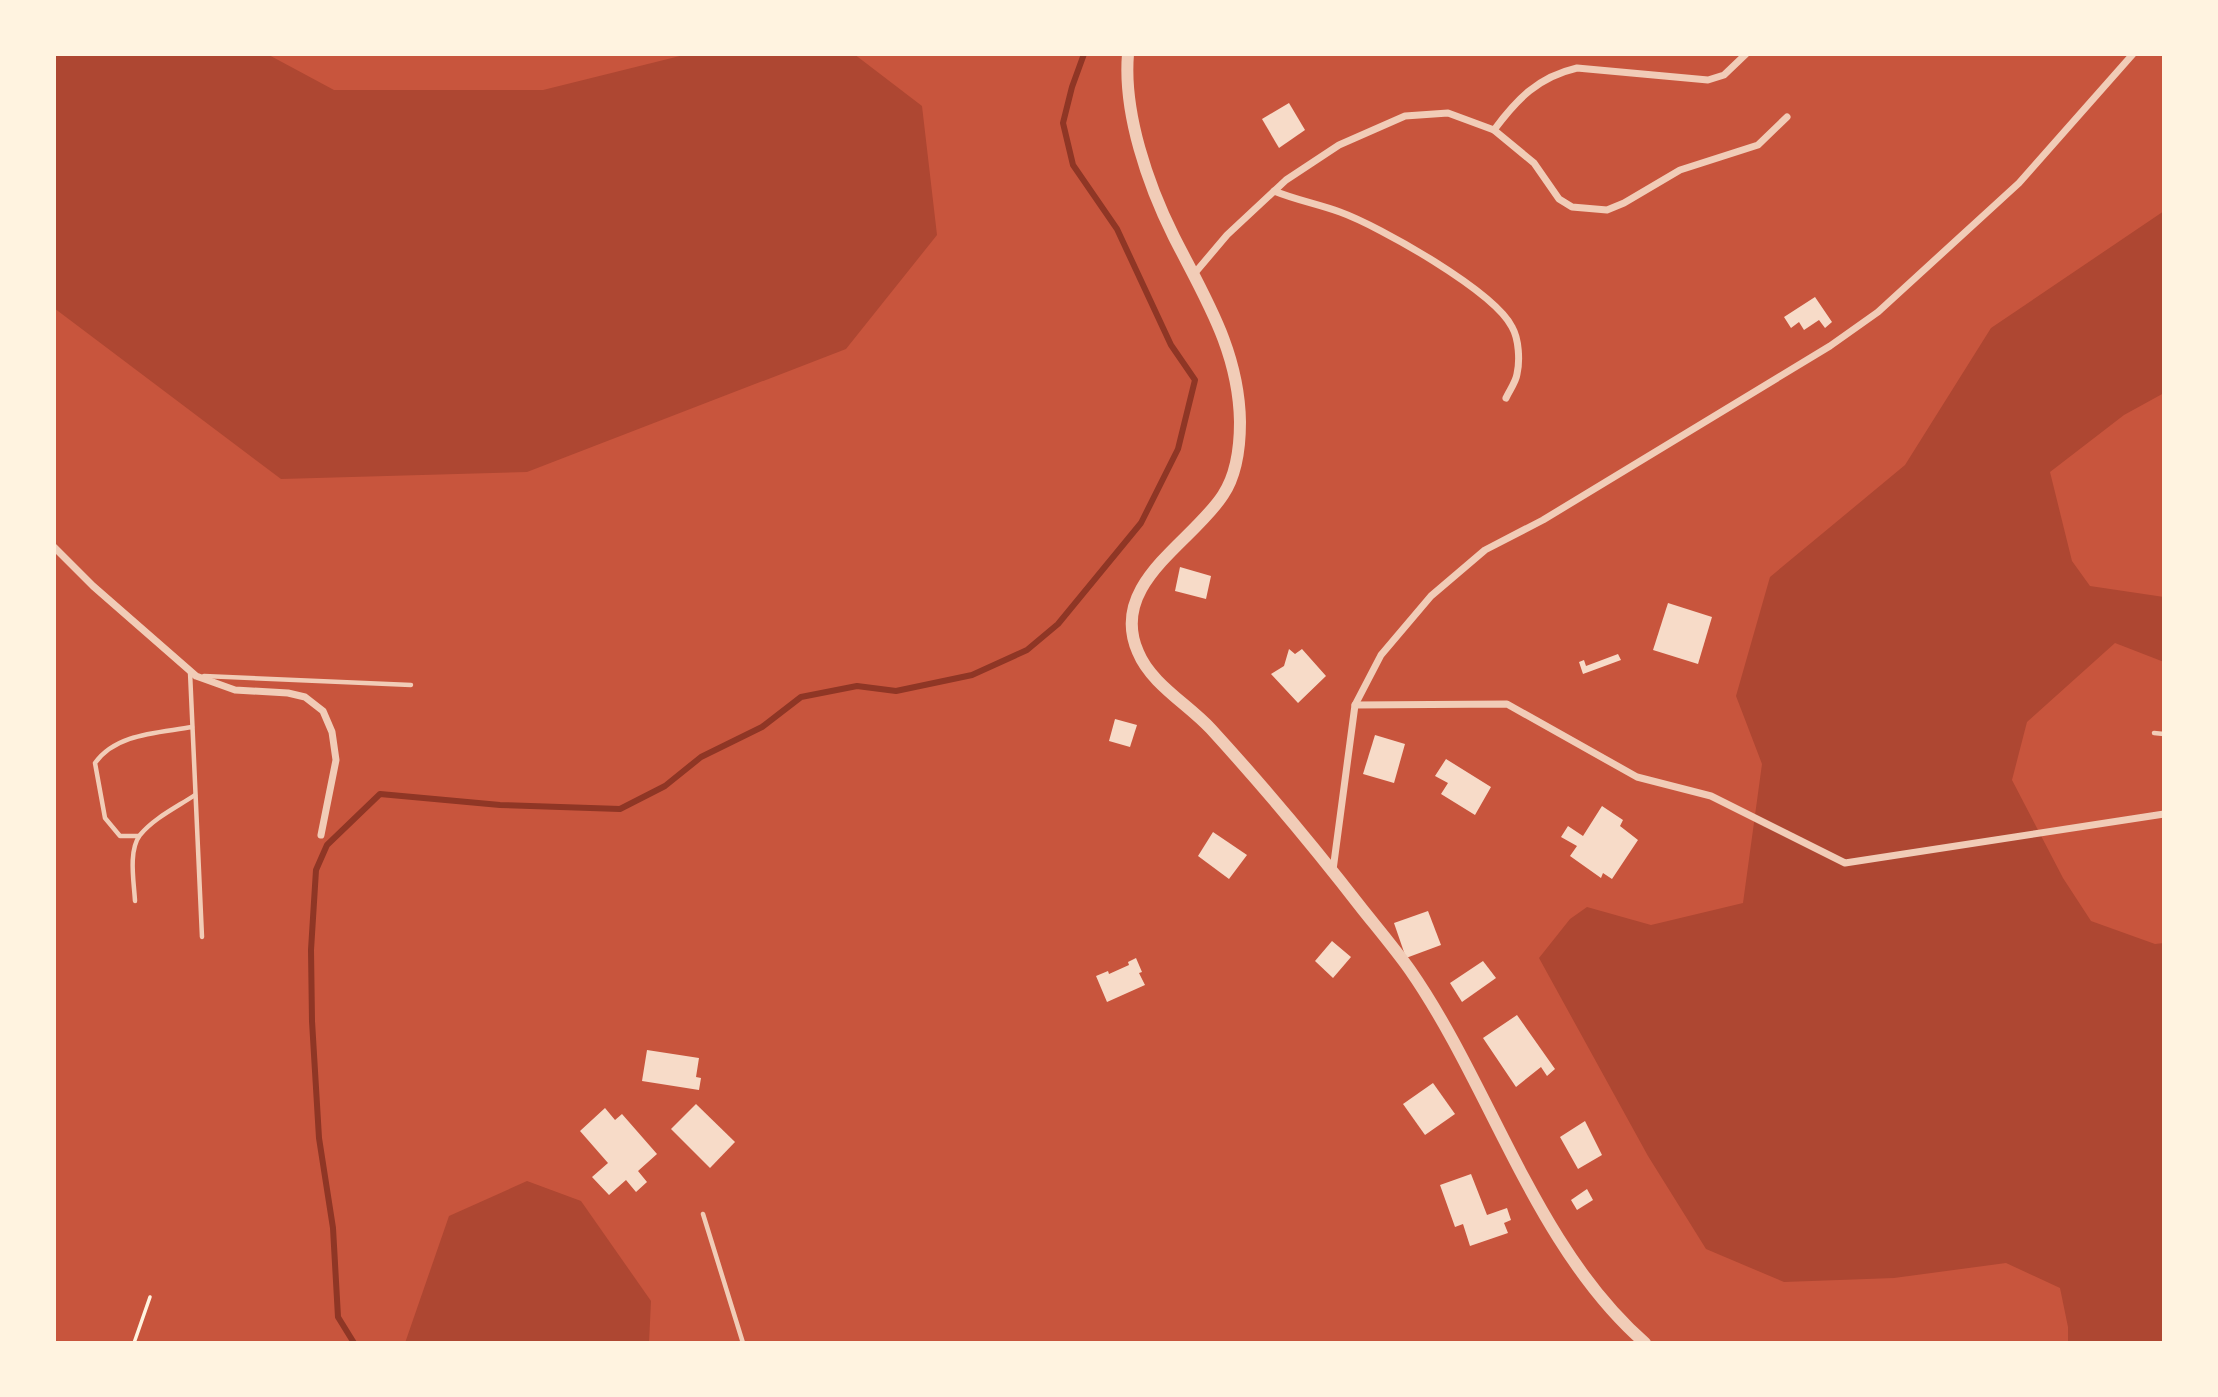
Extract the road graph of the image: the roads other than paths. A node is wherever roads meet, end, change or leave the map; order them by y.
1 (1128, 54) edge
2 (1746, 54) edge
3 (2133, 54) edge
4 (1787, 117) dead end
5 (1494, 130) junction
6 (1274, 191) junction
7 (1194, 274) junction
8 (1506, 398) dead end
9 (54, 547) edge
10 (193, 674) junction
11 (411, 685) dead end
12 (1355, 705) junction
13 (192, 727) junction
14 (2154, 733) dead end
15 (2164, 734) edge
16 (195, 795) junction
17 (2164, 814) edge
18 (321, 835) dead end
19 (139, 836) junction
20 (1333, 871) junction
21 (135, 901) dead end
22 (202, 937) dead end
23 (704, 1214) dead end
24 (743, 1343) edge
25 (1645, 1343) edge

1 - 7 street
2 - 5 street
3 - 12 street
4 - 5 street
5 - 6 street
6 - 7 street
6 - 8 street
7 - 20 street
9 - 10 street
10 - 11 lane
10 - 13 lane
10 - 18 street
12 - 17 street
12 - 20 street
13 - 16 lane
13 - 19 lane
14 - 15 lane
16 - 19 lane
16 - 22 lane
19 - 21 lane
20 - 25 street
23 - 24 lane

